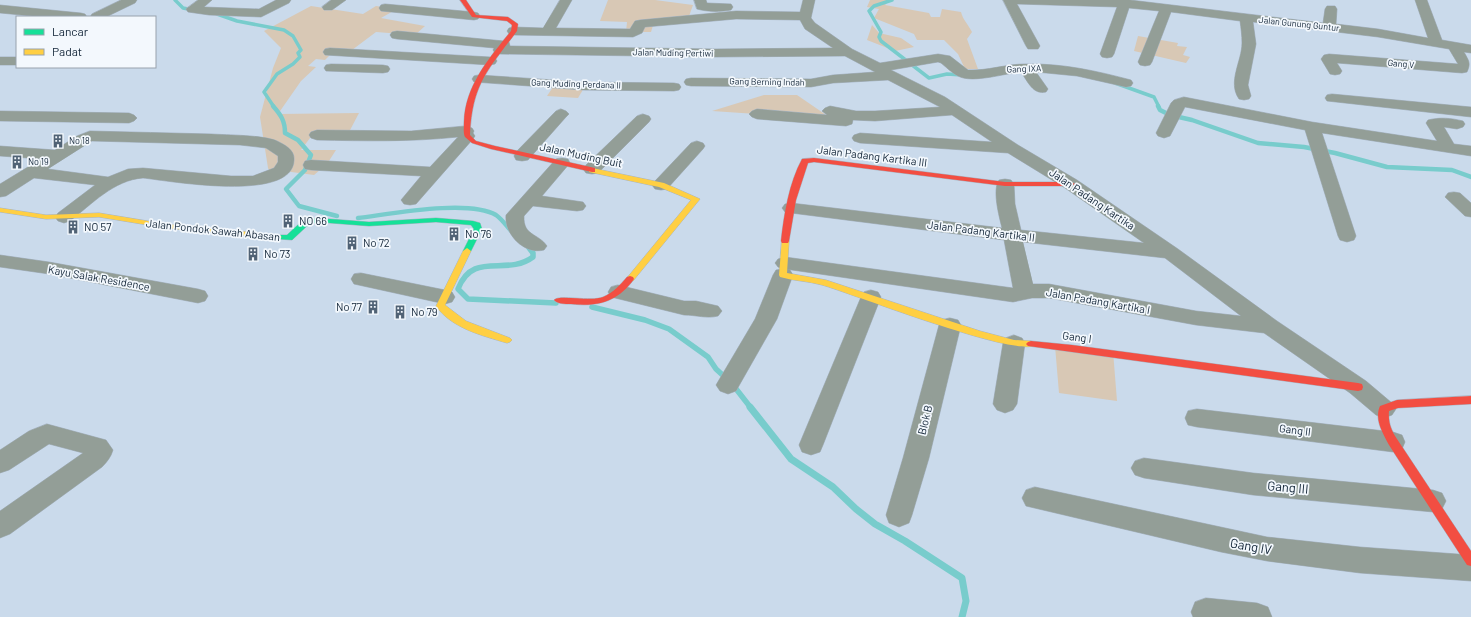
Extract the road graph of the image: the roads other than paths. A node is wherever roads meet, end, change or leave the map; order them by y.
1 (131, 0) edge
2 (206, 0) edge
3 (286, 0) edge
4 (340, 0) edge
5 (463, 0) edge
6 (566, 0) edge
7 (700, 0) edge
8 (1009, 0) edge
9 (1014, 0) edge
10 (1030, 0) edge
11 (1421, 0) edge
12 (1128, 3) edge
13 (328, 7) dead end
14 (385, 8) dead end
15 (807, 8) edge
16 (1166, 8) junction
17 (0, 9) edge
18 (1331, 9) dead end
19 (130, 14) dead end
20 (71, 16) edge
21 (98, 16) edge
22 (113, 16) edge
23 (474, 16) junction
24 (1246, 18) junction
25 (1329, 27) junction
26 (514, 31) junction
27 (547, 32) junction
28 (397, 35) dead end
29 (1436, 42) junction
30 (1033, 46) dead end
31 (1454, 46) junction
32 (502, 47) junction
33 (1471, 49) edge
34 (330, 52) dead end
35 (847, 52) junction
36 (1107, 54) dead end
37 (0, 61) edge
38 (16, 61) edge
39 (1145, 62) dead end
40 (331, 68) dead end
41 (1025, 68) junction
42 (397, 70) dead end
43 (412, 70) dead end
44 (484, 71) junction
45 (1335, 71) dead end
46 (884, 72) junction
47 (691, 82) dead end
48 (1126, 83) dead end
49 (674, 86) dead end
50 (1041, 89) dead end
51 (1244, 96) dead end
52 (1332, 98) dead end
53 (956, 110) junction
54 (830, 111) dead end
55 (1471, 112) edge
56 (561, 114) dead end
57 (757, 114) dead end
58 (0, 116) edge
59 (856, 116) junction
60 (129, 118) dead end
61 (643, 119) dead end
62 (1457, 124) dead end
63 (1312, 126) junction
64 (466, 133) junction
65 (1164, 133) dead end
66 (317, 135) dead end
67 (860, 138) dead end
68 (696, 146) dead end
69 (1012, 148) junction
70 (1449, 148) junction
71 (0, 151) edge
72 (1471, 151) edge
73 (60, 155) junction
74 (522, 156) junction
75 (562, 163) junction
76 (311, 165) dead end
77 (592, 169) junction
78 (31, 172) junction
79 (433, 172) junction
80 (110, 182) junction
81 (1005, 184) junction
82 (1071, 184) junction
83 (661, 185) junction
84 (0, 192) edge
85 (1454, 197) dead end
86 (410, 200) dead end
87 (528, 200) junction
88 (577, 206) dead end
89 (791, 208) junction
90 (0, 210) edge
91 (1471, 212) edge
92 (64, 217) junction
93 (1012, 235) junction
94 (1347, 236) dead end
95 (537, 246) dead end
96 (1171, 252) junction
97 (0, 261) edge
98 (789, 272) junction
99 (361, 279) dead end
100 (618, 292) junction
101 (1024, 292) junction
102 (198, 296) dead end
103 (445, 297) junction
104 (871, 297) junction
105 (558, 300) dead end
106 (711, 311) dead end
107 (950, 325) junction
108 (1270, 326) junction
109 (507, 340) dead end
110 (1014, 343) junction
111 (728, 385) dead end
112 (1358, 387) junction
113 (1471, 400) edge
114 (1005, 404) dead end
115 (1384, 409) junction
116 (1197, 418) dead end
117 (1394, 442) junction
118 (811, 445) dead end
119 (0, 463) edge
120 (1144, 468) dead end
121 (1036, 498) dead end
122 (1433, 501) junction
123 (899, 515) dead end
124 (0, 526) edge
125 (1471, 561) edge
126 (1471, 568) edge
127 (1206, 612) dead end
128 (1256, 617) edge

1 - 21 street
2 - 3 street
4 - 13 street
5 - 23 street
6 - 27 street
7 - 15 street
8 - 30 street
9 - 10 street, Jalan Gunung Guntur
10 - 12 street, Jalan Gunung Guntur
11 - 29 street
12 - 16 street, Jalan Gunung Guntur
12 - 36 street
14 - 23 street
15 - 27 street
15 - 35 street, Jalan Padang Kartika
16 - 24 street, Jalan Gunung Guntur
16 - 39 street
17 - 20 street
18 - 25 street
19 - 22 street
23 - 26 street
24 - 25 street, Jalan Gunung Guntur
24 - 51 street
25 - 29 street, Jalan Gunung Guntur
26 - 27 street
26 - 32 street
28 - 32 street, Jalan Muding Pertiwi
29 - 31 street, Jalan Gunung Guntur
31 - 33 street, Jalan Gunung Guntur
31 - 45 street, Gang V
32 - 35 street, Jalan Muding Pertiwi
32 - 44 street
34 - 44 street
35 - 46 street, Jalan Padang Kartika
37 - 38 street
40 - 42 street
41 - 46 street, Gang IXA
41 - 48 street, Gang IXA
41 - 50 street
43 - 44 street
44 - 49 street, Gang Muding Perdana II
44 - 64 street
46 - 47 street, Gang Berning Indah
46 - 53 street, Jalan Padang Kartika
52 - 55 street
53 - 59 street
53 - 69 street, Jalan Padang Kartika
54 - 59 street
56 - 74 street
57 - 59 street
58 - 60 street
61 - 77 street
62 - 70 street
63 - 65 street
63 - 70 street
63 - 94 street
64 - 66 street
64 - 74 street, Jalan Muding Buit
64 - 79 street
67 - 69 street
68 - 83 street
69 - 82 street, Jalan Padang Kartika
70 - 72 street
71 - 73 street
73 - 78 street
73 - 80 street
74 - 75 street, Jalan Muding Buit
75 - 77 street, Jalan Muding Buit
75 - 87 street
76 - 79 street
77 - 83 street, Jalan Muding Buit
78 - 80 street
78 - 84 street
79 - 86 street
80 - 92 street
81 - 82 street, Jalan Padang Kartika III
81 - 89 street, Jalan Padang Kartika III
81 - 93 street
82 - 96 street, Jalan Padang Kartika
83 - 100 street, Jalan Muding Buit
85 - 91 street
87 - 88 street
87 - 95 street
89 - 93 street, Jalan Padang Kartika II
89 - 98 street, Jalan Padang Kartika III
90 - 92 street, Jalan Pondok Sawah Abasan
92 - 103 street, Jalan Pondok Sawah Abasan
93 - 96 street, Jalan Padang Kartika II
93 - 101 street
96 - 108 street, Jalan Padang Kartika
97 - 102 street, Kayu Salak Residence
98 - 101 street, Jalan Padang Kartika I
98 - 104 street, Gang I
98 - 111 street
99 - 103 street
100 - 105 street, Jalan Muding Buit
100 - 106 street
101 - 108 street, Jalan Padang Kartika I
103 - 109 street, Jalan Pondok Sawah Abasan
104 - 107 street, Gang I
104 - 118 street
107 - 110 street, Gang I
107 - 123 street, Blok B
108 - 112 street, Jalan Padang Kartika
110 - 112 street, Gang I
110 - 114 street
112 - 115 street, Jalan Padang Kartika
113 - 115 street
115 - 117 street
116 - 117 street, Gang II
117 - 122 street
119 - 124 street
120 - 122 street, Gang III
121 - 126 street, Gang IV
122 - 125 street
127 - 128 street

